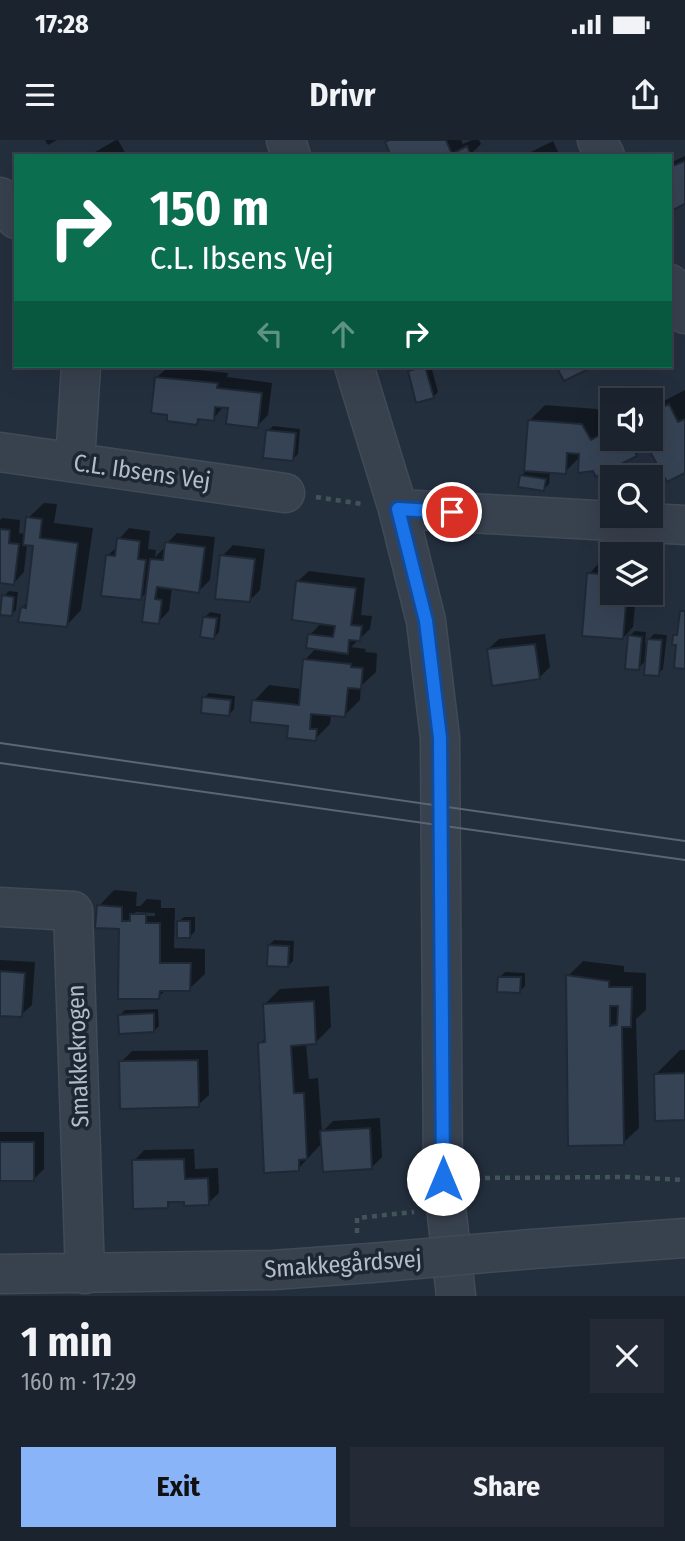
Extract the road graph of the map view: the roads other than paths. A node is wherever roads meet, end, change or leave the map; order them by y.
1 (0, 197) edge
2 (14, 216) edge
3 (672, 288) edge
4 (685, 313) edge
5 (80, 368) edge
6 (355, 368) edge
7 (0, 452) edge
8 (75, 462) junction
9 (285, 493) road end
10 (398, 509) junction
11 (685, 525) edge
12 (0, 907) edge
13 (685, 1238) edge
14 (0, 1274) edge
15 (85, 1274) junction
16 (456, 1296) edge

1 - 2 street
3 - 4 street
5 - 8 street
6 - 10 street
7 - 8 street, C.L. Ibsens Vej
8 - 9 street, C.L. Ibsens Vej
10 - 11 street
10 - 16 street
12 - 15 street, Smakkekrogen
13 - 15 street, Smakkegårdsvej, bridge
14 - 15 street, Smakkegårdsvej

